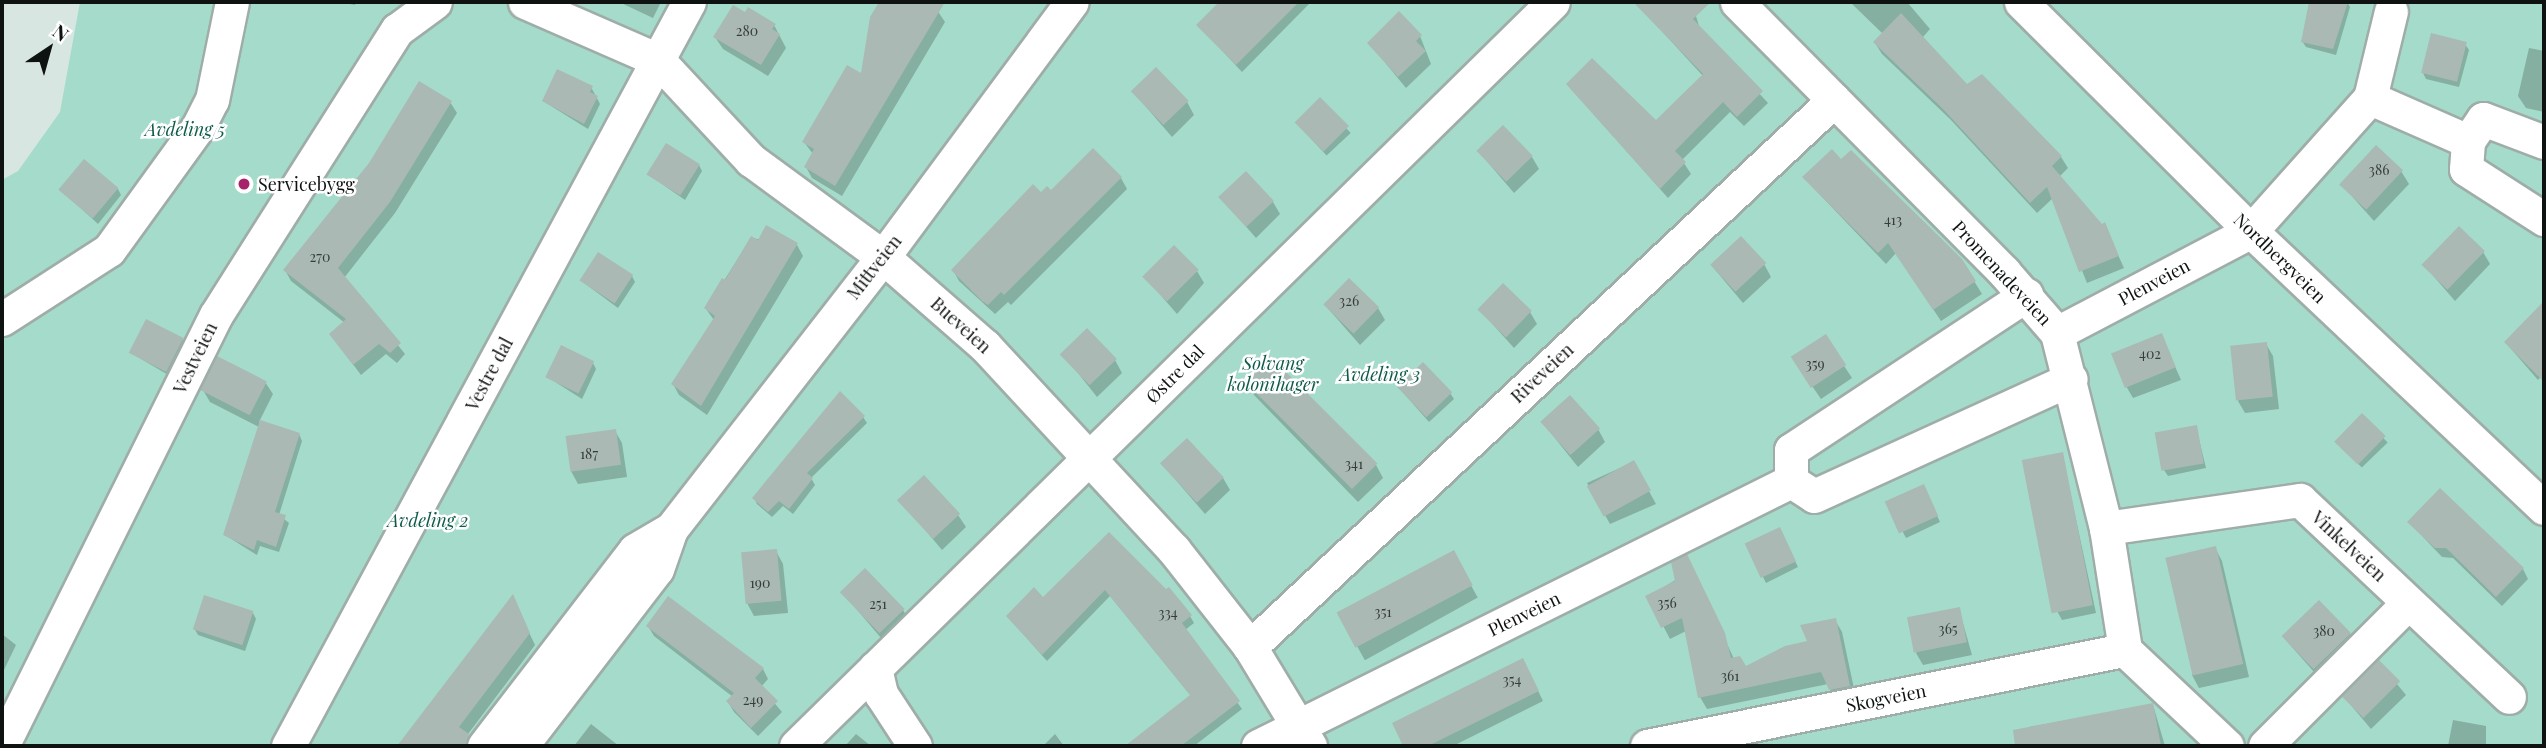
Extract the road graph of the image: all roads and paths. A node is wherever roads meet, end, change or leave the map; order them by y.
1 (232, 2) edge
2 (435, 2) edge
3 (525, 2) edge
4 (689, 2) edge
5 (1072, 2) edge
6 (1553, 2) edge
7 (1737, 2) edge
8 (2021, 2) edge
9 (2391, 10) dead end
10 (657, 60) junction
11 (2370, 98) junction
12 (1834, 100) junction
13 (2468, 141) junction
14 (2544, 142) edge
15 (2544, 219) edge
16 (2251, 231) junction
17 (883, 257) junction
18 (2026, 295) junction
19 (2, 319) edge
20 (2057, 333) junction
21 (2071, 379) junction
22 (1091, 457) junction
23 (1791, 481) junction
24 (2544, 508) edge
25 (671, 528) junction
26 (2106, 528) junction
27 (2409, 603) junction
28 (1250, 647) junction
29 (2125, 650) junction
30 (875, 668) junction
31 (2509, 697) dead end
32 (1304, 736) edge
33 (2, 746) edge
34 (288, 746) edge
35 (484, 746) edge
36 (521, 746) edge
37 (796, 746) edge
38 (915, 746) edge
39 (1258, 746) edge
40 (1647, 746) edge
41 (2227, 746) edge
42 (2265, 746) edge

1 - 19 street
2 - 33 street, Vestveien
3 - 10 street, Bueveien
4 - 10 street, Vestre dal
5 - 17 street, Mittveien
6 - 22 street, Østre dal
7 - 12 street, Promenadeveien
8 - 16 street, Nordbergveien
9 - 11 street
10 - 17 street, Bueveien
10 - 34 street, Vestre dal
11 - 13 street
11 - 16 street
12 - 18 street, Promenadeveien
12 - 28 street, Riveveien
13 - 14 street
13 - 15 street
16 - 20 street, Plenveien
16 - 24 street, Nordbergveien
17 - 22 street, Bueveien
17 - 25 street, Mittveien
18 - 20 street, Promenadeveien
18 - 23 street
20 - 21 street, Promenadeveien
21 - 23 street
21 - 26 street, Promenadeveien
22 - 28 street, Bueveien
22 - 30 street, Østre dal
23 - 32 street, Plenveien
25 - 35 street, Mittveien
25 - 36 street, Mittveien
26 - 27 street, Vinkelveien
26 - 29 street, Promenadeveien
27 - 31 street, Vinkelveien
27 - 42 street
28 - 32 street, Bueveien
29 - 40 street, Skogveien
29 - 41 street
30 - 37 street, Østre dal
30 - 38 street
32 - 39 street, Plenveien

